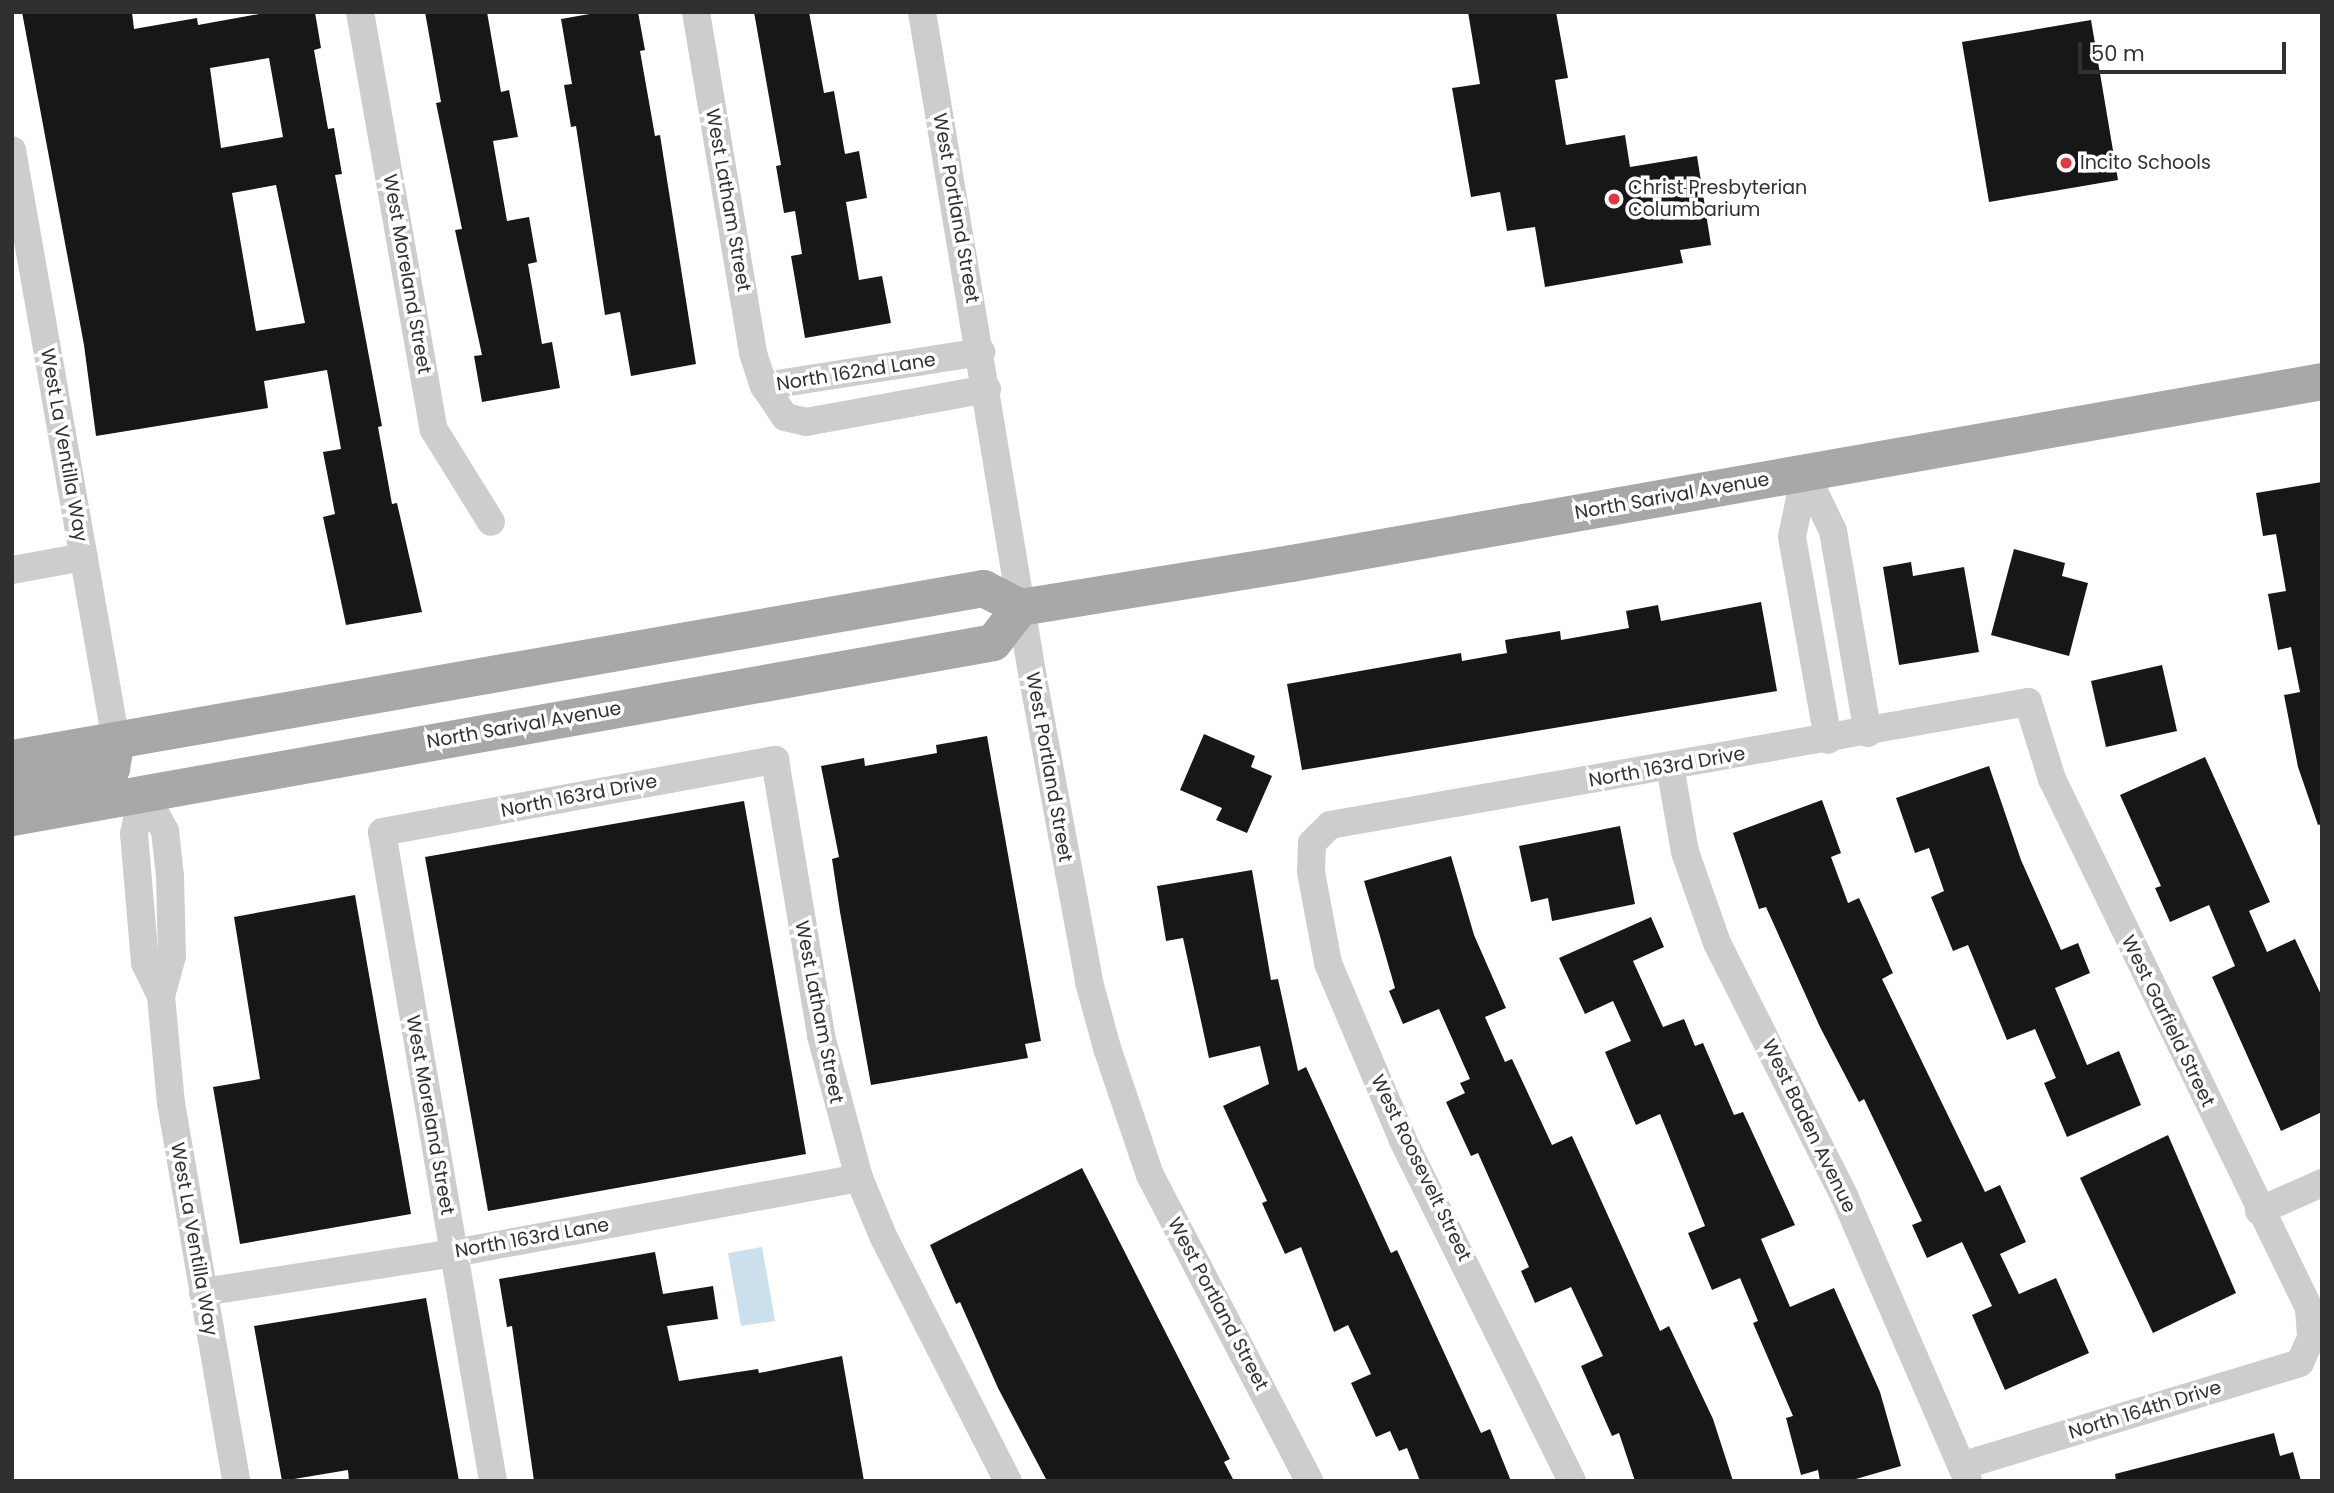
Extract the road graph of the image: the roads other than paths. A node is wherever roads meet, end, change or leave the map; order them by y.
1 (360, 12) edge
2 (696, 12) edge
3 (922, 12) edge
4 (12, 150) edge
5 (981, 352) junction
6 (2322, 381) edge
7 (764, 386) junction
8 (987, 389) junction
9 (1805, 473) junction
10 (491, 522) dead end
11 (84, 558) junction
12 (12, 570) edge
13 (1020, 607) junction
14 (462, 680) junction
15 (2028, 702) joint
16 (1868, 733) junction
17 (1828, 740) junction
18 (116, 741) junction
19 (12, 758) edge
20 (775, 760) joint
21 (1670, 766) junction
22 (143, 791) junction
23 (12, 797) edge
24 (12, 817) edge
25 (382, 832) joint
26 (1312, 843) joint
27 (859, 1178) junction
28 (2322, 1183) edge
29 (2259, 1211) junction
30 (454, 1253) junction
31 (203, 1292) junction
32 (2311, 1338) joint
33 (1966, 1473) edge
34 (236, 1481) edge
35 (493, 1481) edge
36 (1008, 1481) edge
37 (1308, 1481) edge
38 (1572, 1481) edge

1 - 10 street, West Moreland Street
2 - 7 street, West Latham Street
3 - 5 street, West Portland Street
4 - 11 street, West La Ventilla Way
5 - 7 street, North 162nd Lane
5 - 8 street, West Portland Street
6 - 9 main road, North Sarival Avenue
7 - 8 street, North 162nd Lane
8 - 13 street, West Portland Street
9 - 13 main road, North Sarival Avenue
9 - 16 street
9 - 17 street
11 - 12 street
11 - 18 street, West La Ventilla Way
13 - 14 main road
13 - 22 main road, North Sarival Avenue
13 - 37 street, West Portland Street
14 - 18 main road
14 - 22 main road
15 - 16 street, North 163rd Drive
15 - 29 street, West Garfield Street
16 - 17 street, North 163rd Drive
17 - 21 street, North 163rd Drive
18 - 19 main road
18 - 23 main road
20 - 25 street, North 163rd Drive
20 - 27 street, West Latham Street
21 - 26 street, North 163rd Drive
21 - 33 street, West Baden Avenue
22 - 24 main road, North Sarival Avenue
22 - 31 street, West La Ventilla Way
25 - 30 street, West Moreland Street
26 - 38 street, West Roosevelt Street
27 - 30 street, North 163rd Lane
27 - 36 street, West Latham Street
28 - 29 street
29 - 32 street, West Garfield Street
30 - 31 street, North 163rd Lane
30 - 35 street, West Moreland Street
31 - 34 street, West La Ventilla Way
32 - 33 street, North 164th Drive

